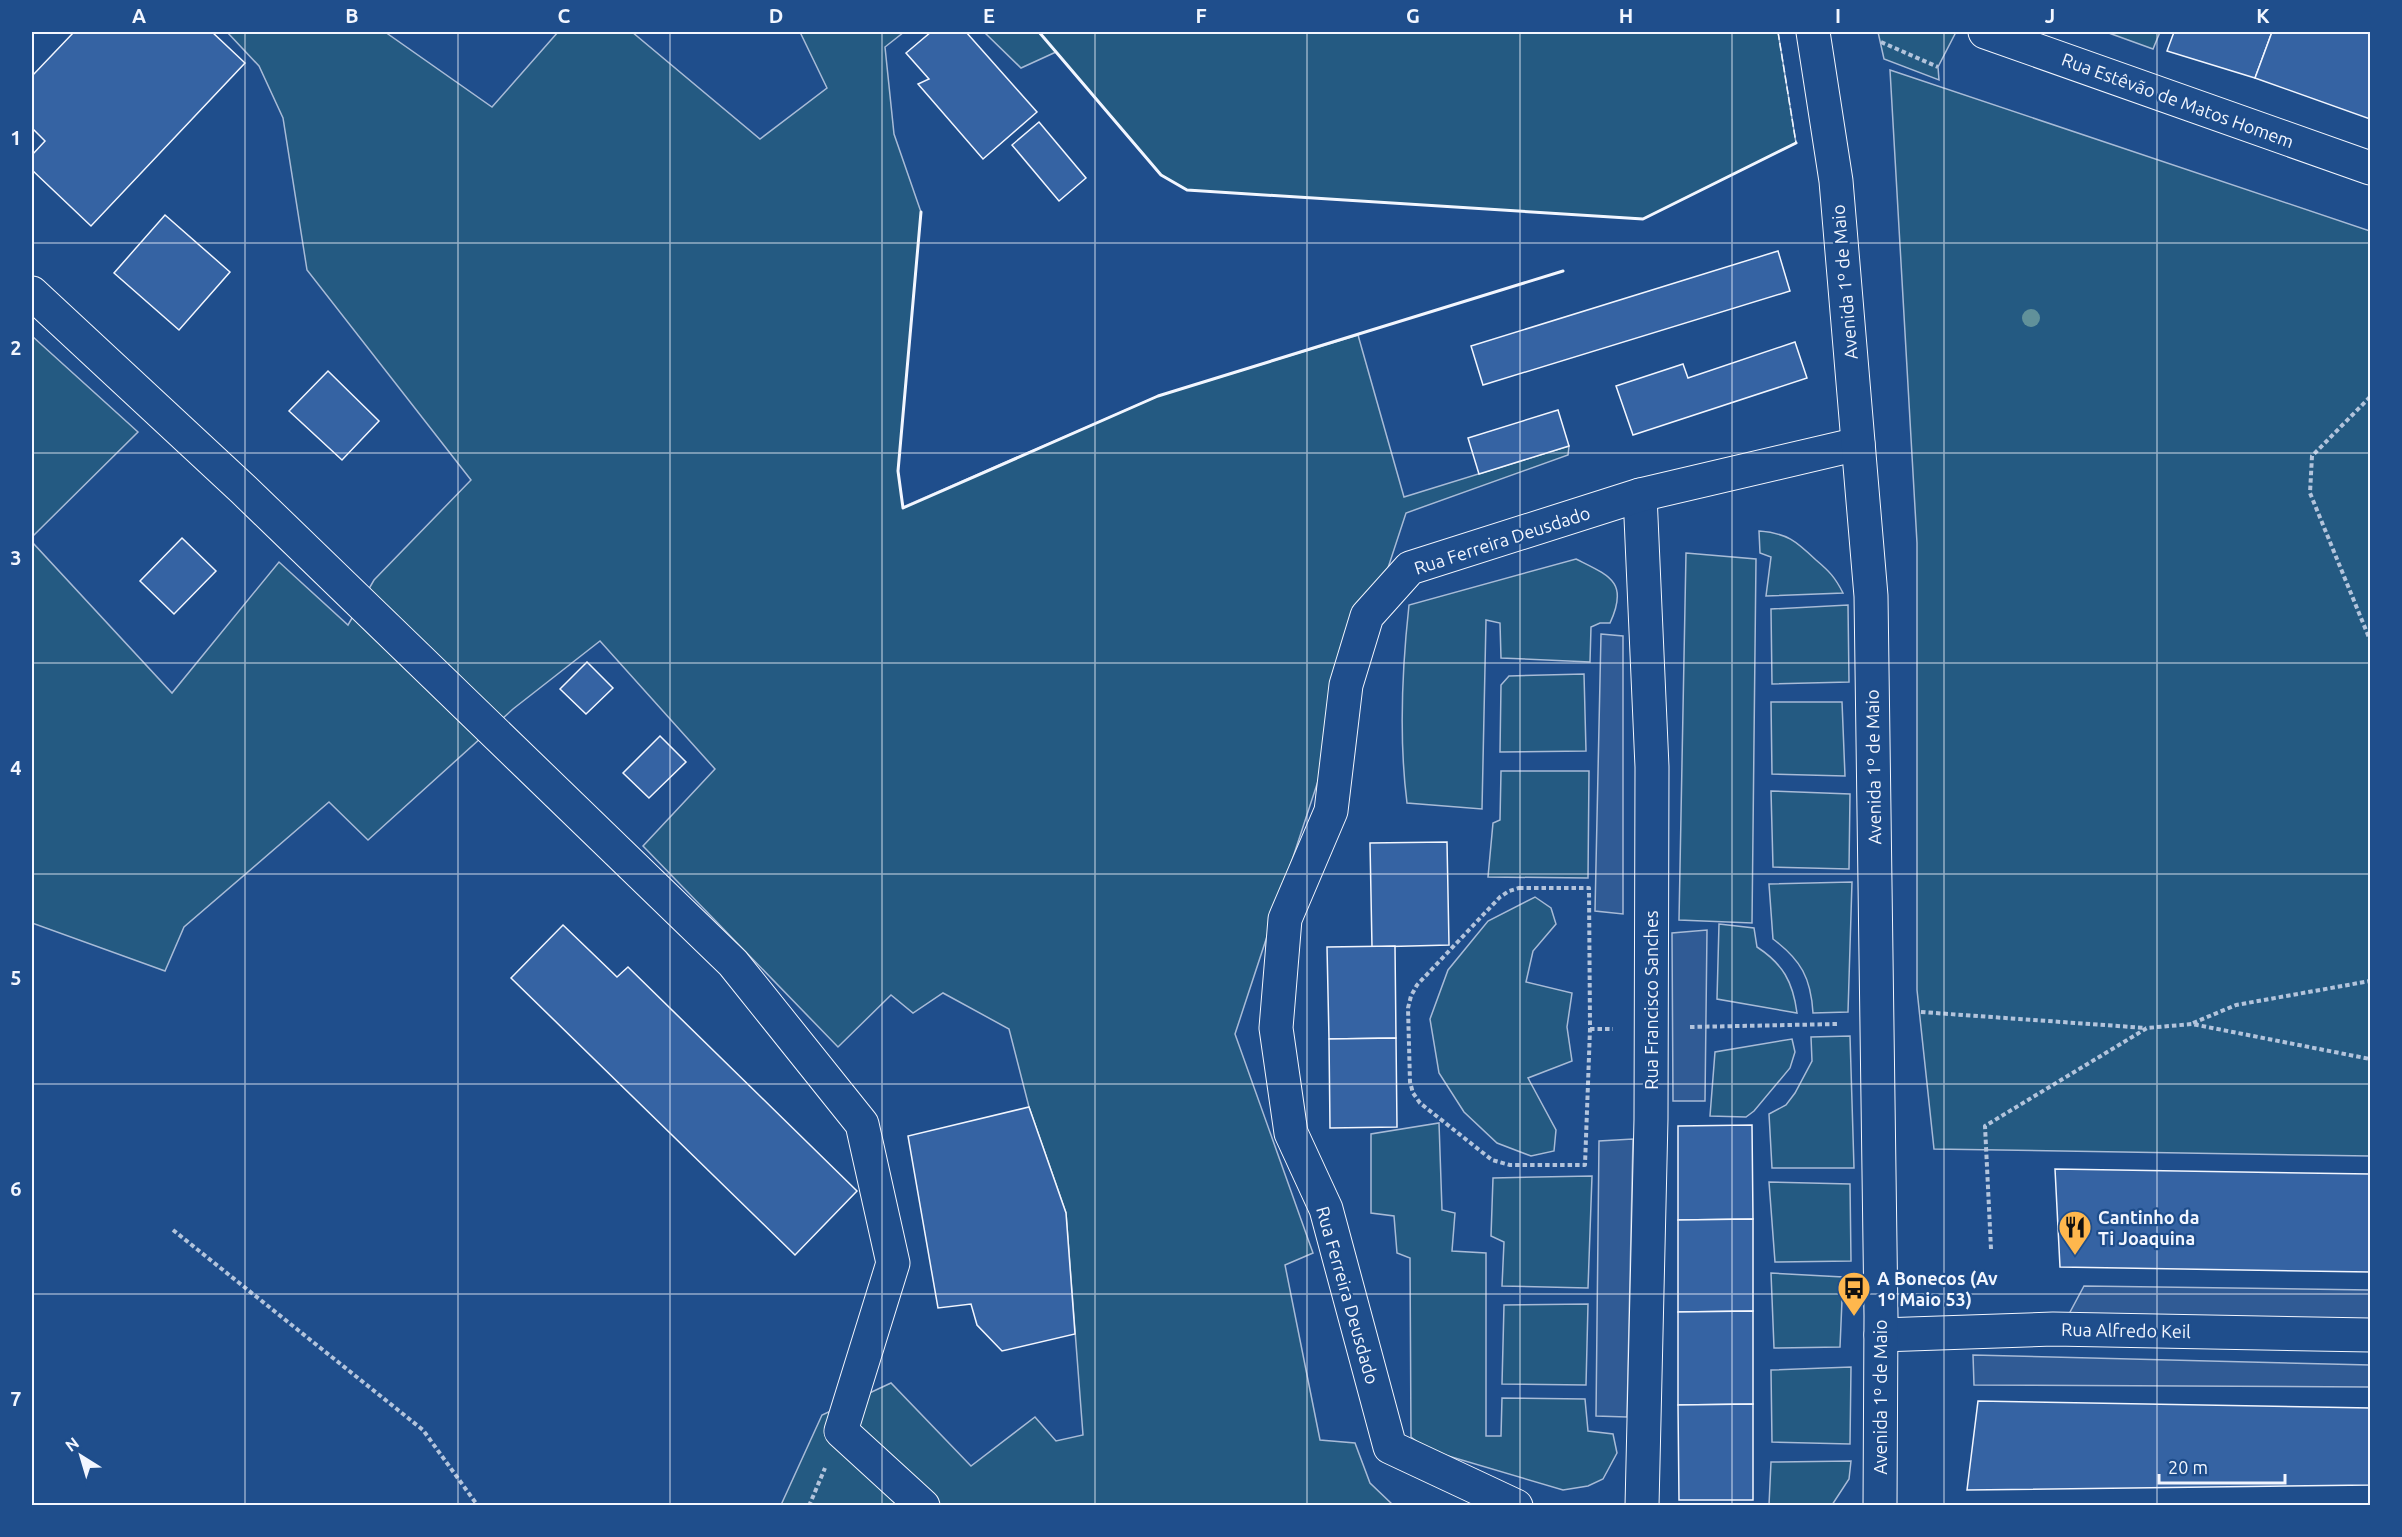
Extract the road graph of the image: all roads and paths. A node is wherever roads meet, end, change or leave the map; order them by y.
1 (1813, 32) edge
2 (1985, 32) edge
3 (1881, 42) dead end
4 (1938, 67) dead end
5 (2370, 168) edge
6 (32, 292) edge
7 (2370, 397) edge
8 (1858, 444) junction
9 (1640, 495) junction
10 (2370, 640) edge
11 (2370, 981) edge
12 (1921, 1012) dead end
13 (1877, 1023) junction
14 (2192, 1024) junction
15 (1651, 1028) junction
16 (2147, 1028) junction
17 (1590, 1029) junction
18 (2370, 1059) edge
19 (173, 1230) dead end
20 (1991, 1249) dead end
21 (1881, 1335) junction
22 (2370, 1335) edge
23 (477, 1506) edge
24 (923, 1506) edge
25 (1516, 1506) edge
26 (1642, 1506) edge
27 (1880, 1506) edge

1 - 8 street, Avenida 1º de Maio
2 - 5 street, Rua Estêvão de Matos Homem
3 - 4 path
6 - 24 street
7 - 10 path
8 - 9 street, Rua Ferreira Deusdado
8 - 13 street, Avenida 1º de Maio
9 - 15 street, Rua Francisco Sanches
9 - 25 street, Rua Ferreira Deusdado
11 - 14 path
12 - 16 path
13 - 15 path
13 - 21 street, Avenida 1º de Maio
14 - 16 path
14 - 18 path
15 - 17 path
15 - 26 street, Rua Francisco Sanches
16 - 20 path
17 - 17 path
19 - 23 path
21 - 22 street, Rua Alfredo Keil
21 - 27 street, Avenida 1º de Maio

